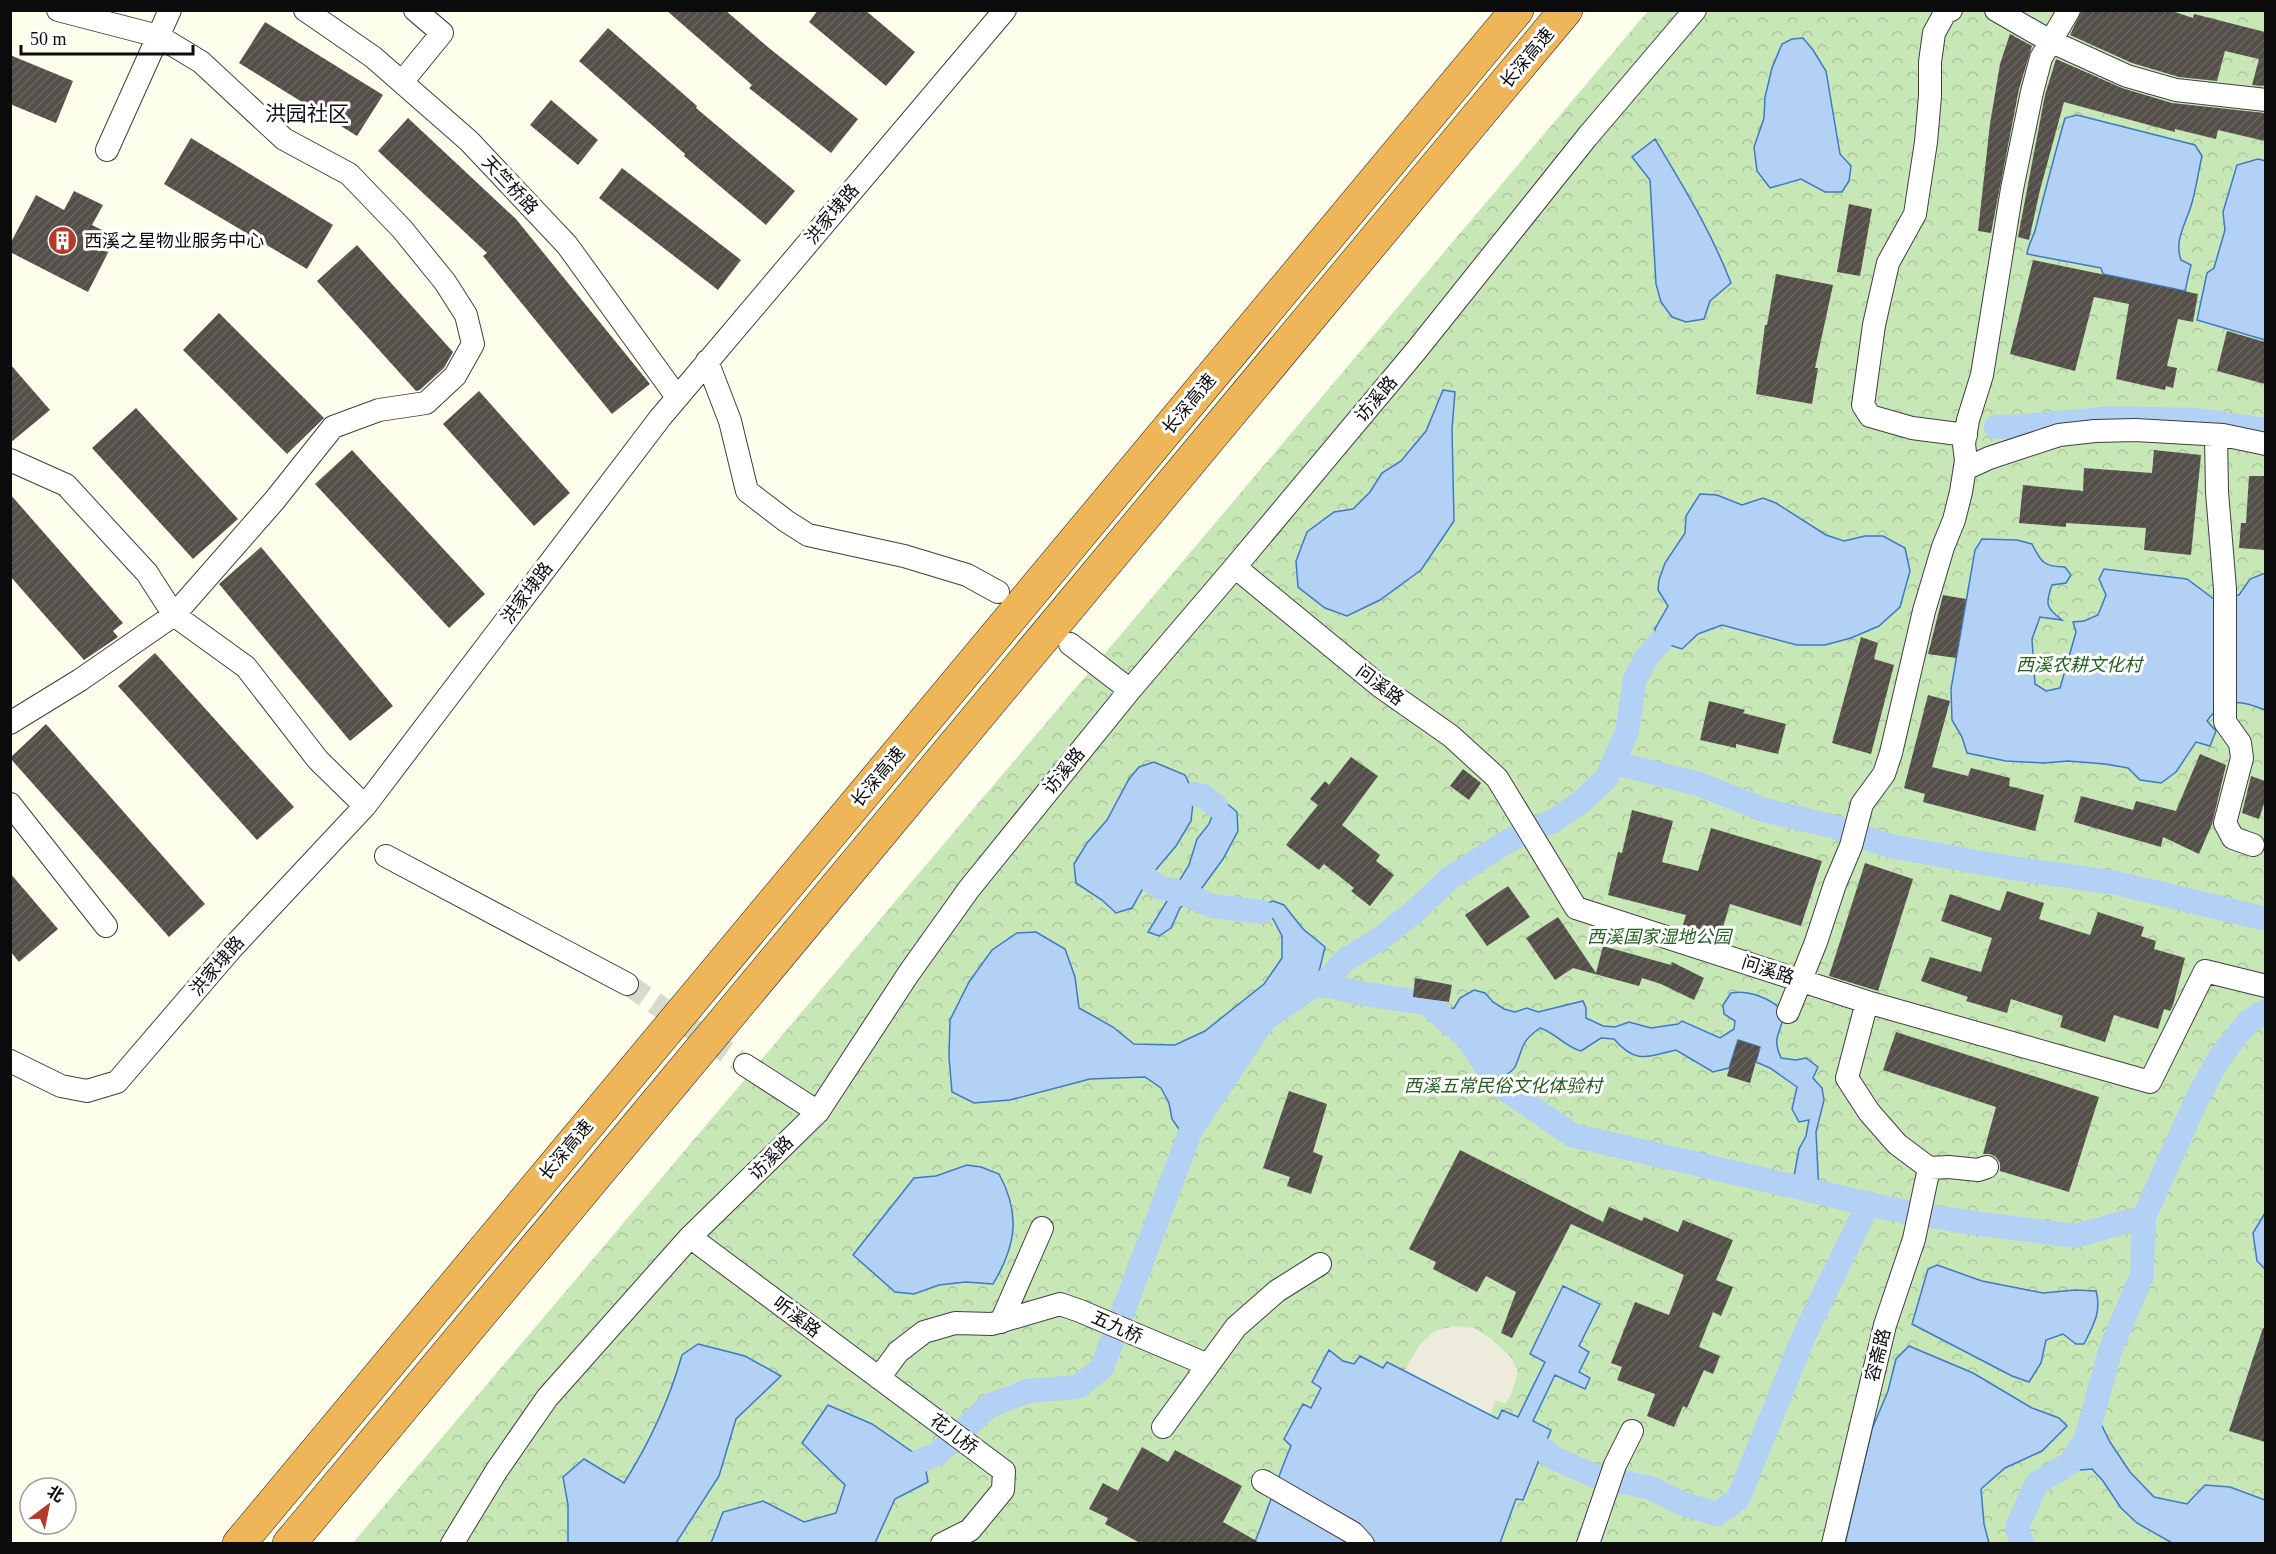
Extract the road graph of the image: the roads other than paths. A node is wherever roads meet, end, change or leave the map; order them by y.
1 (58, 10) edge
2 (170, 10) edge
3 (304, 10) edge
4 (415, 10) edge
5 (1005, 10) edge
6 (1516, 10) edge
7 (1566, 10) edge
8 (1695, 10) edge
9 (1951, 10) edge
10 (1996, 10) edge
11 (2068, 10) edge
12 (158, 36) junction
13 (2050, 41) junction
14 (402, 82) junction
15 (2265, 100) edge
16 (106, 150) dead end
17 (708, 361) junction
18 (677, 397) junction
19 (1966, 435) junction
20 (2216, 435) junction
21 (2265, 444) edge
22 (10, 460) edge
23 (1965, 469) junction
24 (1235, 567) junction
25 (999, 592) dead end
26 (174, 615) junction
27 (1070, 644) dead end
28 (1130, 690) junction
29 (10, 723) edge
30 (10, 804) edge
31 (365, 806) junction
32 (2253, 845) dead end
33 (386, 856) dead end
34 (106, 926) dead end
35 (1801, 981) junction
36 (627, 984) tunnel mouth
37 (2265, 986) edge
38 (1867, 1002) junction
39 (1788, 1012) dead end
40 (10, 1061) edge
41 (745, 1065) tunnel mouth
42 (818, 1112) junction
43 (1987, 1167) dead end
44 (1929, 1168) junction
45 (1042, 1228) dead end
46 (690, 1237) junction
47 (1320, 1264) dead end
48 (1001, 1322) junction
49 (1208, 1365) junction
50 (879, 1378) junction
51 (903, 1396) joint
52 (1163, 1427) dead end
53 (1632, 1431) dead end
54 (1263, 1481) dead end
55 (239, 1544) edge
56 (289, 1544) edge
57 (452, 1544) edge
58 (942, 1544) edge
59 (1363, 1544) edge
60 (1587, 1544) edge
61 (1833, 1544) edge

1 - 12 street
2 - 12 street
3 - 14 street, 天竺桥路
4 - 14 street
5 - 17 street, 洪家埭路
6 - 55 highway, 长深高速
7 - 56 highway, 长深高速
8 - 24 street, 访溪路
9 - 19 street
10 - 13 street
11 - 13 street
12 - 16 street
12 - 26 street
13 - 15 street
13 - 19 street
14 - 18 street, 天竺桥路
17 - 18 street, 洪家埭路
17 - 25 street
18 - 31 street, 洪家埭路
19 - 23 street
20 - 21 street
20 - 23 street
20 - 32 street
22 - 26 street
23 - 35 street
24 - 28 street, 访溪路
24 - 35 street, 问溪路
26 - 29 street
26 - 31 street
27 - 28 street
28 - 42 street, 访溪路
30 - 34 street
31 - 40 street, 洪家埭路
33 - 36 street
35 - 38 street, 问溪路
35 - 39 street
37 - 38 street, 问溪路
38 - 44 street
41 - 42 street
42 - 46 street, 访溪路
43 - 44 street
44 - 61 street, 容斋路
45 - 48 street
46 - 50 street, 听溪路
46 - 57 street, 访溪路
47 - 49 street
48 - 49 street, 五九桥
48 - 50 street, 五九桥
49 - 52 street
50 - 51 street, 听溪路
51 - 58 street, 花儿桥
53 - 60 street
54 - 59 street

